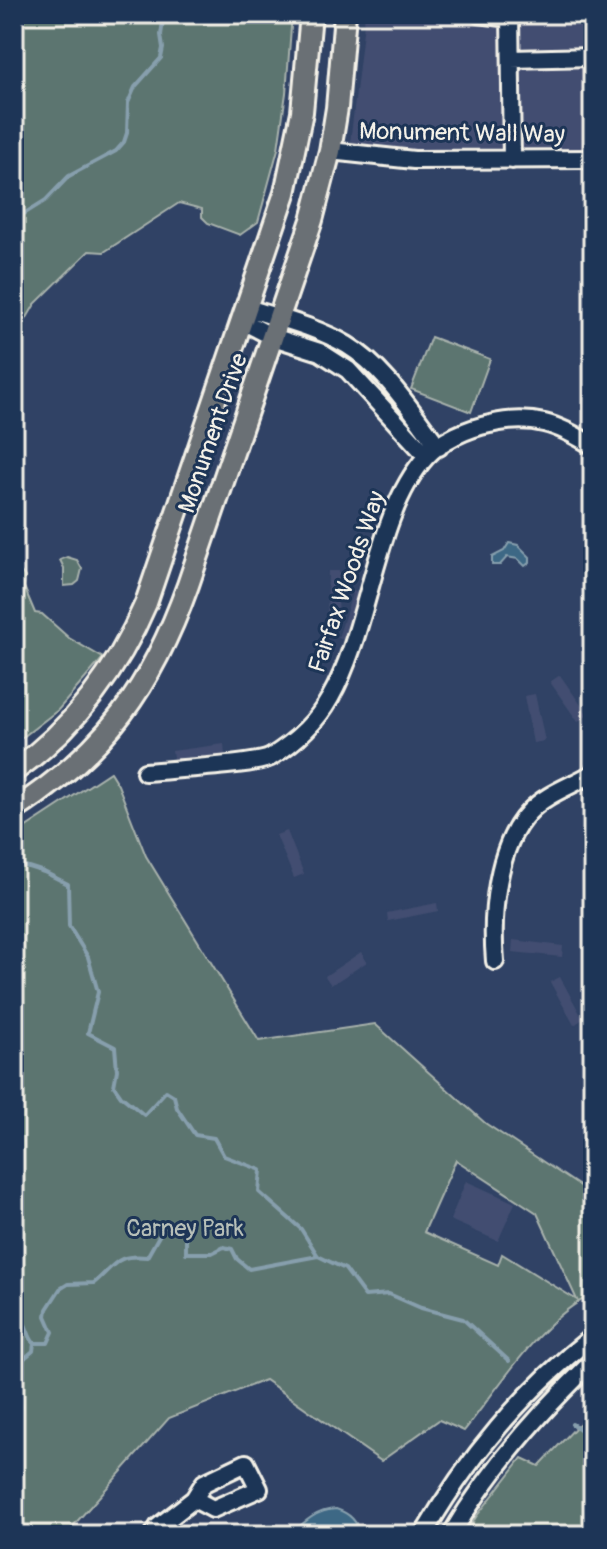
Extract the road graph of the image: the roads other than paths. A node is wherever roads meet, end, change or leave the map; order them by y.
1 (311, 14) edge
2 (345, 14) edge
3 (479, 14) edge
4 (510, 16) edge
5 (593, 57) edge
6 (511, 59) junction
7 (330, 151) junction
8 (593, 159) edge
9 (512, 160) junction
10 (244, 314) junction
11 (276, 328) junction
12 (593, 446) edge
13 (433, 452) junction
14 (14, 771) edge
15 (145, 772) dead end
16 (593, 773) edge
17 (14, 810) edge
18 (495, 961) dead end
19 (593, 1336) edge
20 (593, 1361) edge
21 (194, 1499) dead end
22 (153, 1535) edge
23 (423, 1535) edge
24 (451, 1535) edge

1 - 10 main road, Monument Drive
2 - 7 main road, Monument Drive
3 - 4 street
4 - 6 street
5 - 6 street
6 - 9 street
7 - 9 street, Monument Wall Way
7 - 11 main road, Monument Drive
8 - 9 street, Monument Wall Way
10 - 11 street
10 - 14 main road, Monument Drive
11 - 13 street
11 - 17 main road, Monument Drive
12 - 13 street, Fairfax Woods Way
13 - 15 street, Fairfax Woods Way
16 - 18 street
19 - 23 street
20 - 24 street
21 - 22 street

